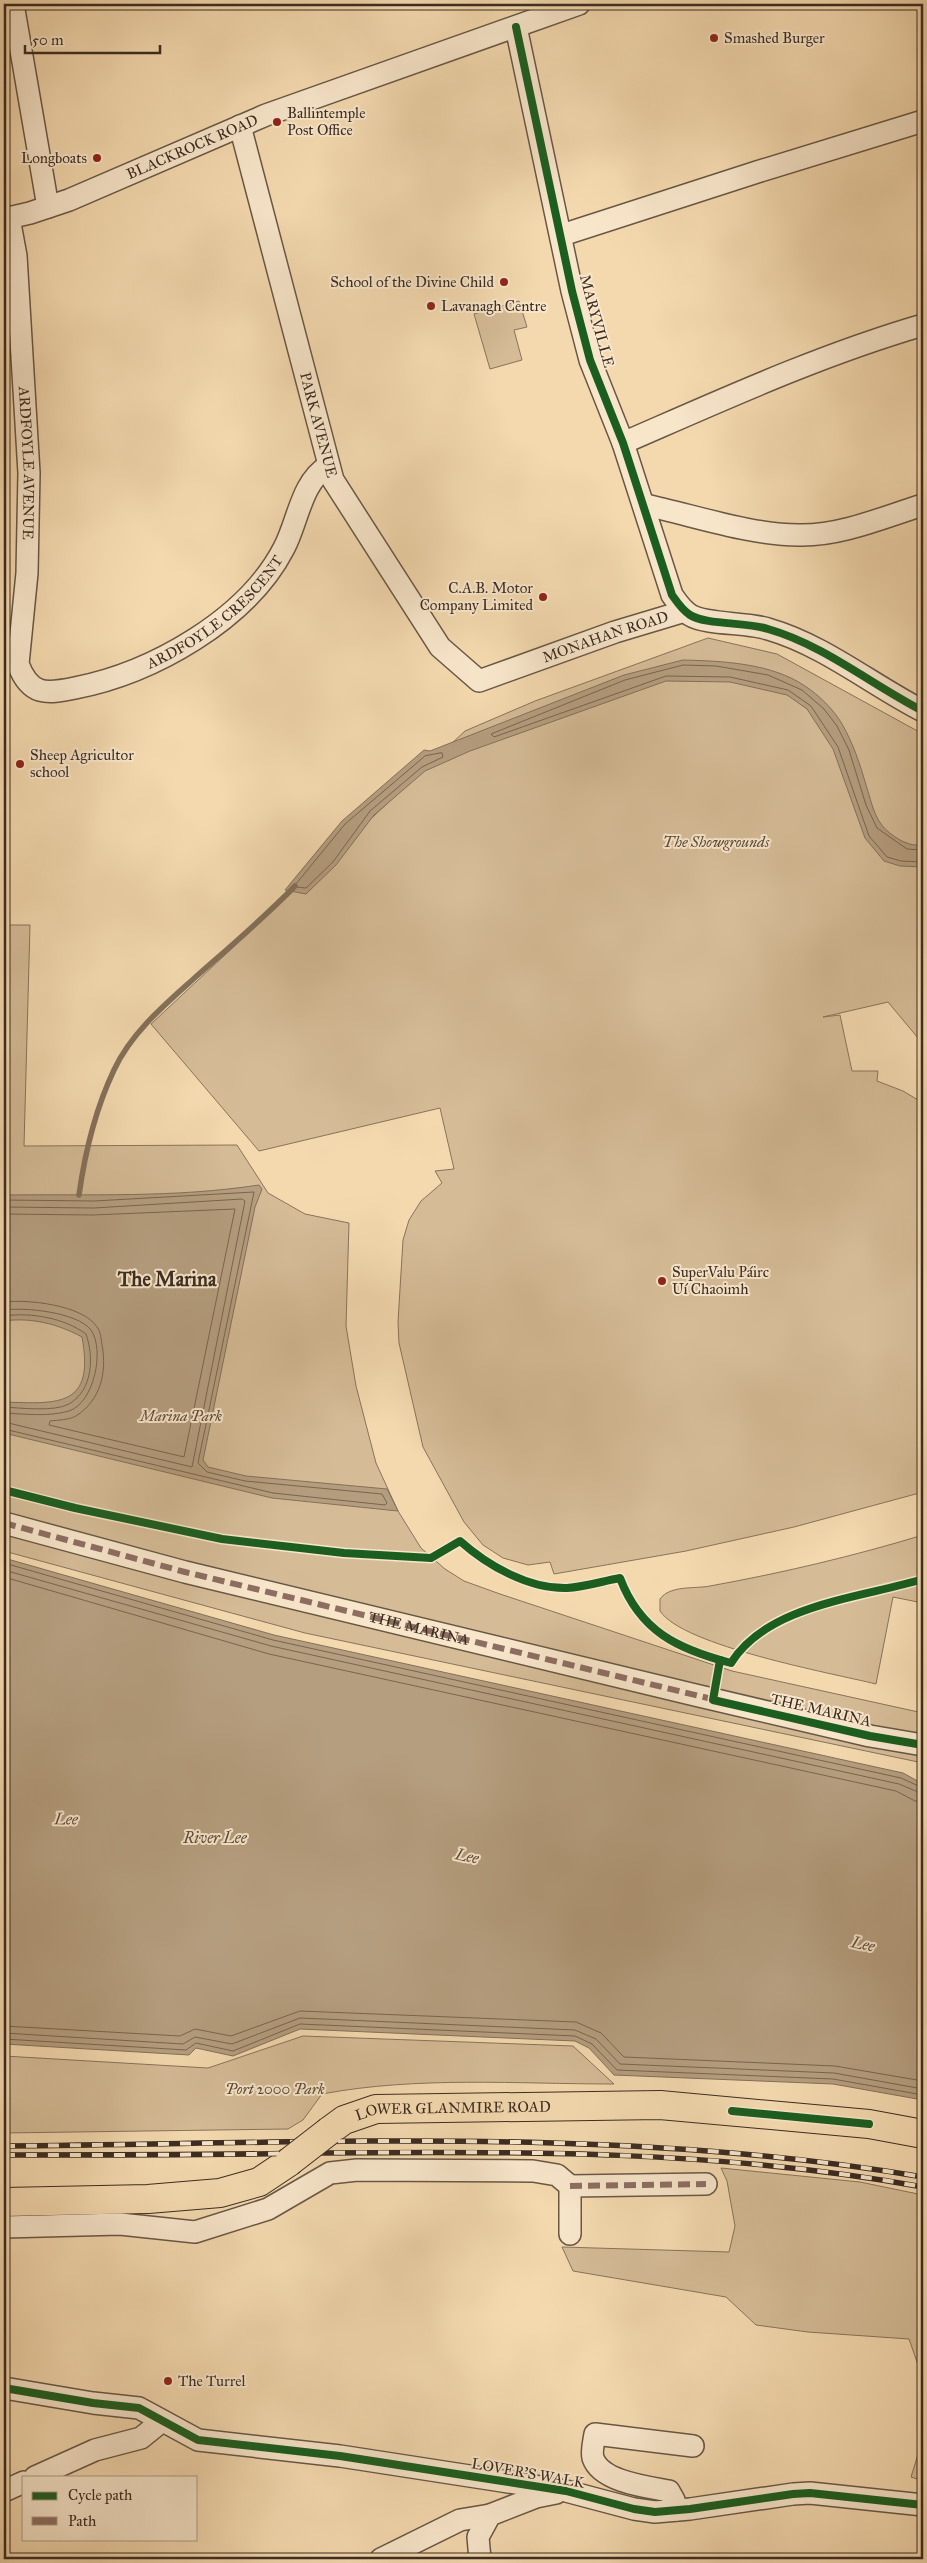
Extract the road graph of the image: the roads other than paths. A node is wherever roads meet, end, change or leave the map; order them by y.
1 (13, 4) edge
2 (578, 4) edge
3 (516, 26) junction
4 (923, 122) edge
5 (240, 126) junction
6 (48, 207) junction
7 (6, 219) edge
8 (562, 235) junction
9 (923, 325) edge
10 (623, 443) junction
11 (328, 466) junction
12 (645, 505) junction
13 (923, 505) edge
14 (685, 611) junction
15 (479, 681) joint
16 (49, 694) joint
17 (923, 711) edge
18 (4, 1523) edge
19 (923, 1745) edge
20 (923, 2134) edge
21 (706, 2184) dead end
22 (570, 2186) junction
23 (4, 2202) edge
24 (4, 2227) edge
25 (570, 2234) dead end
26 (4, 2388) edge
27 (162, 2421) junction
28 (693, 2446) dead end
29 (37, 2476) edge
30 (22, 2483) edge
31 (4, 2491) edge
32 (566, 2492) junction
33 (923, 2505) edge
34 (676, 2510) junction
35 (490, 2515) junction
36 (382, 2559) edge
37 (480, 2559) edge

1 - 6 street
2 - 3 street, BLACKROCK ROAD
3 - 5 street, BLACKROCK ROAD
3 - 8 street, MARYVILLE
4 - 8 street
5 - 6 street, BLACKROCK ROAD
5 - 11 street, PARK AVENUE
6 - 7 street, BLACKROCK ROAD
7 - 16 street, ARDFOYLE AVENUE
8 - 10 street, MARYVILLE
9 - 10 street
10 - 12 street, MARYVILLE
11 - 15 street, PARK AVENUE
11 - 16 street, ARDFOYLE CRESCENT
12 - 13 street
12 - 14 street, MARYVILLE
14 - 15 street, MONAHAN ROAD
14 - 17 street, MONAHAN ROAD
18 - 19 street, THE MARINA
20 - 23 highway, LOWER GLANMIRE ROAD, bridge
21 - 22 street
22 - 24 street
22 - 25 street
26 - 27 street, LOVER'S WALK
27 - 29 street
27 - 32 street, LOVER'S WALK
28 - 34 street
30 - 31 street
32 - 34 street, LOVER'S WALK
32 - 35 street
33 - 34 street, LOVER'S WALK
35 - 36 street
35 - 37 street

